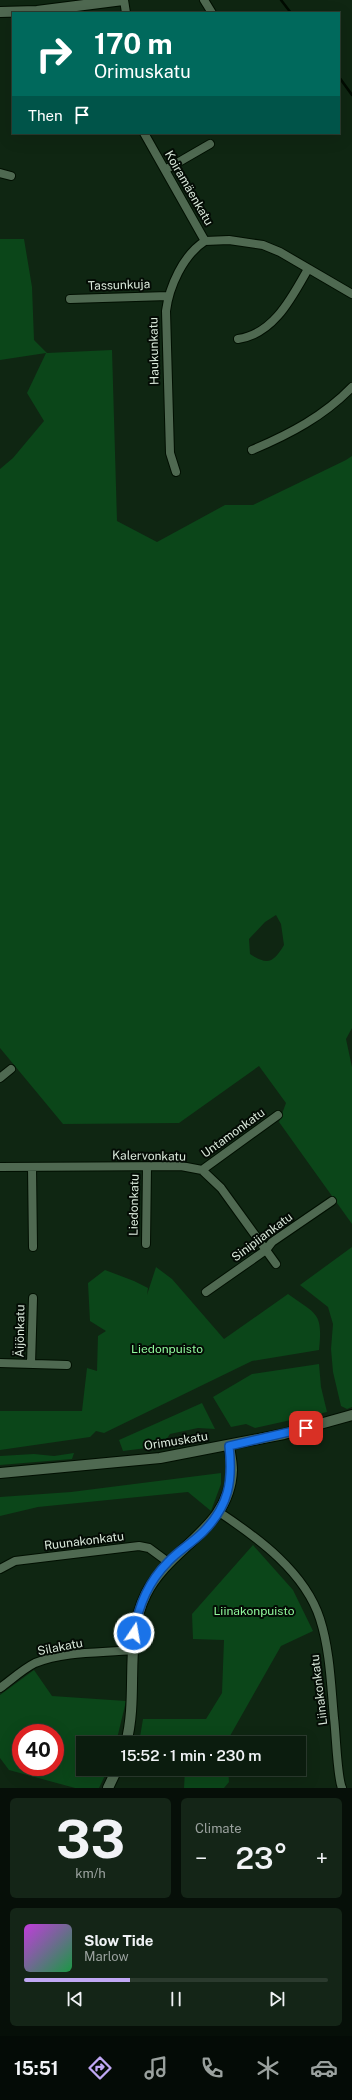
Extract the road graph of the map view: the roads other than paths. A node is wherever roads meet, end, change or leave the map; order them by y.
1 (124, 0) edge
2 (204, 0) edge
3 (0, 12) edge
4 (126, 12) edge
5 (211, 12) edge
6 (145, 134) edge
7 (210, 144) dead end
8 (165, 170) junction
9 (0, 173) edge
10 (11, 176) dead end
11 (205, 241) junction
12 (308, 269) junction
13 (352, 294) edge
14 (168, 296) junction
15 (70, 299) dead end
16 (238, 339) dead end
17 (352, 387) edge
18 (252, 450) dead end
19 (176, 472) dead end
20 (11, 1069) dead end
21 (0, 1078) edge
22 (278, 1115) dead end
23 (0, 1167) edge
24 (32, 1167) junction
25 (146, 1167) junction
26 (202, 1170) junction
27 (332, 1201) dead end
28 (146, 1244) dead end
29 (33, 1247) dead end
30 (266, 1250) junction
31 (276, 1264) dead end
32 (206, 1292) dead end
33 (33, 1298) dead end
34 (0, 1363) edge
35 (31, 1364) junction
36 (67, 1365) dead end
37 (352, 1415) edge
38 (229, 1446) junction
39 (0, 1473) edge
40 (219, 1512) junction
41 (168, 1562) junction
42 (0, 1569) edge
43 (133, 1650) junction
44 (0, 1688) edge
45 (128, 1736) edge
46 (114, 1776) edge
47 (108, 1788) edge
48 (342, 1788) edge

1 - 3 street
1 - 4 street
2 - 5 street
6 - 8 street, Koiramäenkatu
7 - 8 street
8 - 11 street, Koiramäenkatu
9 - 10 street
11 - 12 street, Koiramäenkatu
11 - 14 street, Haukunkatu
12 - 13 street, Koiramäenkatu
12 - 16 street
14 - 15 street, Tassunkuja
14 - 19 street, Haukunkatu
17 - 18 street
20 - 21 street
22 - 26 street, Untamonkatu
23 - 24 street, Kalervonkatu
24 - 25 street, Kalervonkatu
24 - 29 street
25 - 26 street, Kalervonkatu
25 - 28 street, Liedonkatu
26 - 30 street, Kalervonkatu
27 - 30 street, Sinipiiankatu
30 - 31 street, Kalervonkatu
30 - 32 street, Sinipiiankatu
33 - 35 street, Äijönkatu
34 - 35 street
35 - 36 street
37 - 38 street, Orimuskatu
38 - 39 street, Orimuskatu
38 - 40 street
40 - 41 street
40 - 48 street, Liinakonkatu
41 - 42 street, Ruunakonkatu
41 - 43 street
43 - 44 street, Silakatu
43 - 45 street
46 - 47 street

